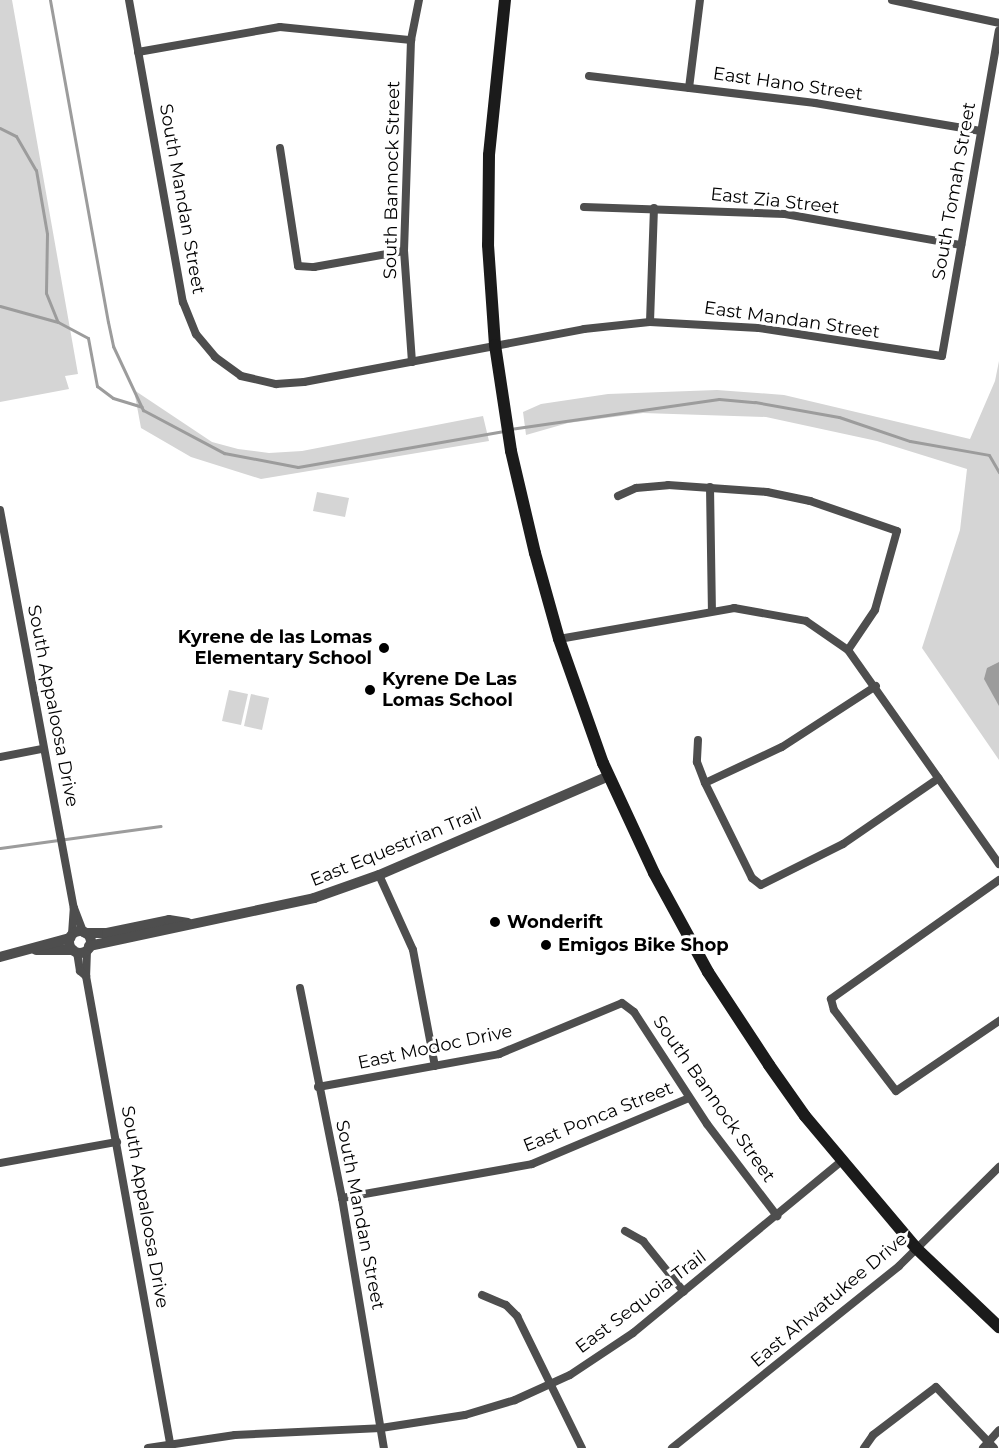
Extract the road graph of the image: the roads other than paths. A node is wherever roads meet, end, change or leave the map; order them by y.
1 (129, 0) edge
2 (418, 0) edge
3 (505, 0) edge
4 (700, 0) edge
5 (892, 0) edge
6 (999, 23) edge
7 (999, 31) edge
8 (411, 40) junction
9 (138, 52) junction
10 (589, 76) dead end
11 (688, 88) junction
12 (981, 131) junction
13 (280, 148) dead end
14 (584, 207) dead end
15 (654, 208) junction
16 (961, 245) junction
17 (404, 251) junction
18 (650, 322) junction
19 (495, 345) junction
20 (942, 356) joint
21 (412, 362) junction
22 (710, 487) junction
23 (618, 496) dead end
24 (0, 510) edge
25 (712, 610) junction
26 (559, 639) junction
27 (848, 650) junction
28 (876, 686) junction
29 (698, 740) dead end
30 (42, 749) junction
31 (0, 757) edge
32 (609, 776) junction
33 (939, 778) junction
34 (705, 783) junction
35 (999, 864) edge
36 (379, 875) junction
37 (999, 879) edge
38 (188, 923) junction
39 (78, 934) junction
40 (82, 949) junction
41 (36, 950) junction
42 (0, 957) edge
43 (300, 988) dead end
44 (622, 1003) joint
45 (999, 1021) edge
46 (435, 1066) junction
47 (318, 1087) junction
48 (690, 1098) junction
49 (117, 1142) junction
50 (842, 1161) junction
51 (0, 1163) edge
52 (999, 1167) edge
53 (342, 1198) junction
54 (777, 1216) junction
55 (625, 1231) dead end
56 (916, 1248) junction
57 (684, 1292) junction
58 (482, 1295) dead end
59 (999, 1327) edge
60 (550, 1385) junction
61 (381, 1428) junction
62 (999, 1430) edge
63 (170, 1444) junction
64 (864, 1446) edge
65 (989, 1446) edge
66 (148, 1448) edge
67 (384, 1448) edge
68 (582, 1448) edge
69 (672, 1448) edge

1 - 9 street, South Mandan Street
2 - 8 street, South Bannock Street
3 - 19 main road
4 - 11 street
5 - 6 street
7 - 12 street, South Tomah Street
8 - 9 street
8 - 17 street, South Bannock Street
9 - 21 street, South Mandan Street
10 - 11 street, East Hano Street
11 - 12 street, East Hano Street
12 - 16 street, South Tomah Street
13 - 17 street
14 - 15 street, East Zia Street
15 - 16 street, East Zia Street
15 - 18 street
16 - 20 street, South Tomah Street
17 - 21 street, South Bannock Street
18 - 19 street, East Mandan Street
18 - 20 street, East Mandan Street
19 - 21 street, South Mandan Street
19 - 26 main road
22 - 23 street
22 - 25 street
22 - 27 street
24 - 30 street, South Appaloosa Drive
25 - 26 street
25 - 27 street
26 - 32 main road
27 - 28 street
28 - 33 street
28 - 34 street
29 - 34 street
30 - 31 street
30 - 39 street, South Appaloosa Drive
32 - 36 street, East Equestrian Trail
32 - 50 main road
33 - 34 street
33 - 35 street
36 - 38 street, East Equestrian Trail
36 - 46 street
37 - 45 street
38 - 39 street, East Equestrian Trail
38 - 40 street, East Equestrian Trail
39 - 40 street
39 - 40 street
39 - 41 street, East Equestrian Trail
40 - 41 street, East Equestrian Trail
40 - 49 street, South Appaloosa Drive
41 - 42 street, East Equestrian Trail
43 - 47 street, South Mandan Street
44 - 46 street, East Modoc Drive
44 - 48 street, South Bannock Street
46 - 47 street, East Modoc Drive
47 - 53 street, South Mandan Street
48 - 53 street, East Ponca Street
48 - 54 street, South Bannock Street
49 - 51 street
49 - 63 street, South Appaloosa Drive
50 - 54 street, East Sequoia Trail
50 - 56 main road
52 - 56 street, East Ahwatukee Drive
53 - 61 street, South Mandan Street
54 - 57 street, East Sequoia Trail
55 - 57 street
56 - 59 main road
56 - 69 street, East Ahwatukee Drive
57 - 60 street, East Sequoia Trail
58 - 60 street
60 - 61 street, East Sequoia Trail
60 - 68 street
61 - 63 street, East Sequoia Trail
61 - 67 street, South Mandan Street
62 - 65 street
63 - 66 street, East Sequoia Trail
64 - 65 street

